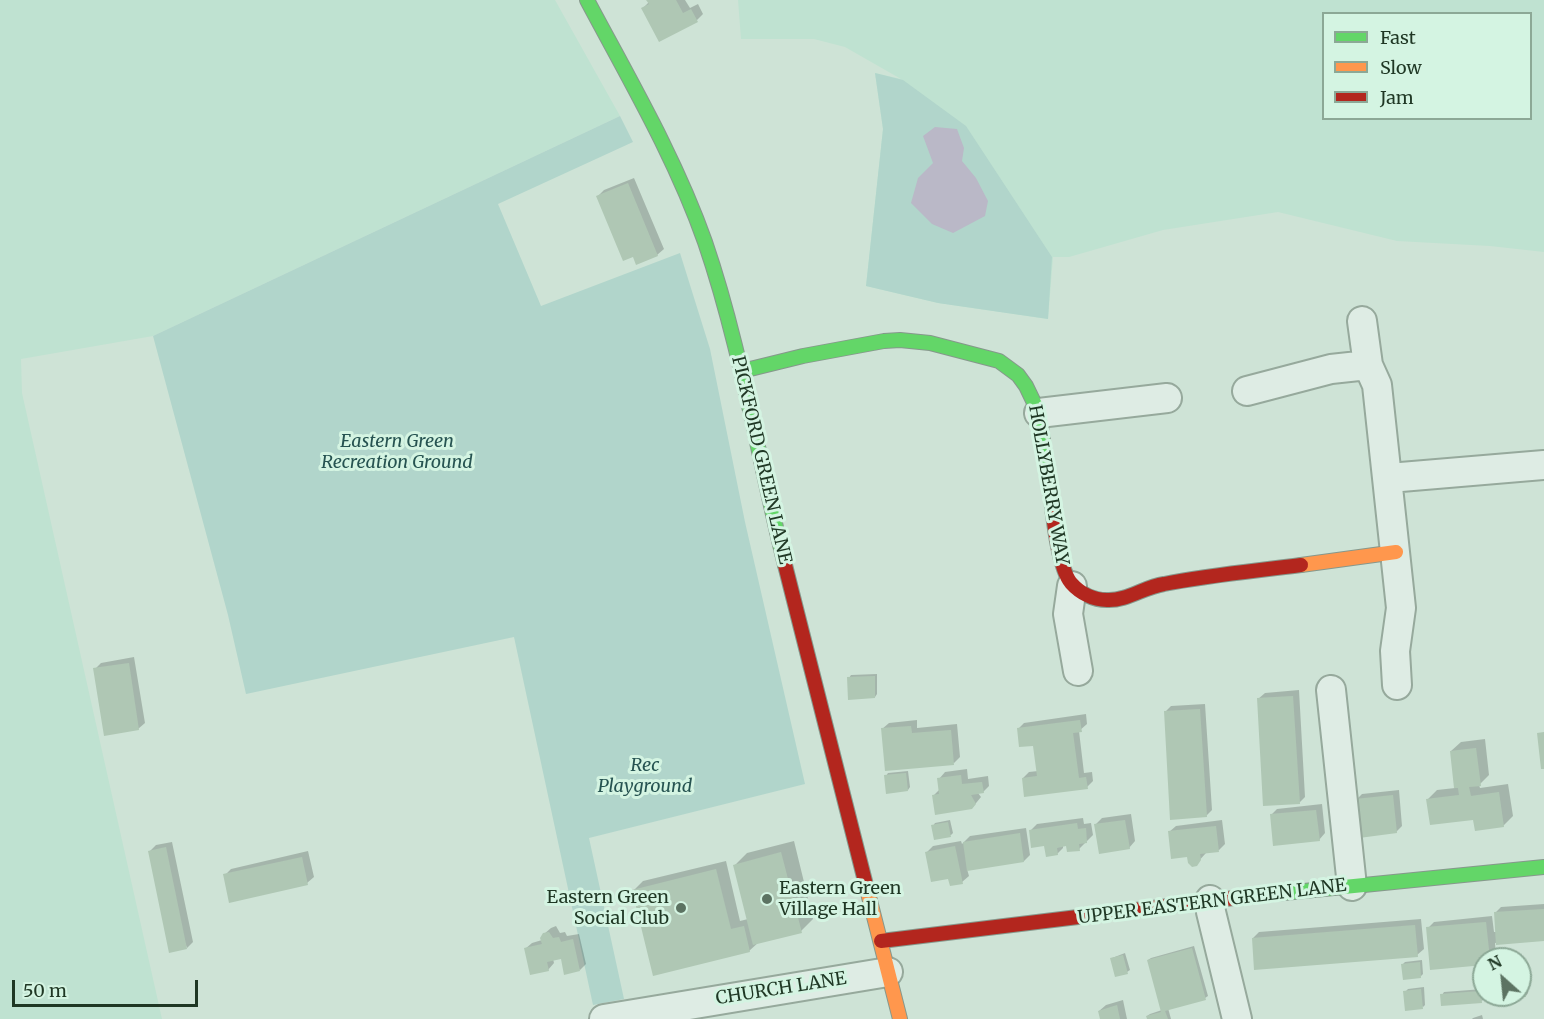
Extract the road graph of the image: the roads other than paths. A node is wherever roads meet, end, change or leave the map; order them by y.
1 (587, 0) edge
2 (1362, 321) dead end
3 (1368, 365) junction
4 (742, 371) junction
5 (1247, 391) dead end
6 (1167, 398) dead end
7 (1039, 413) junction
8 (1544, 465) edge
9 (1389, 478) junction
10 (1396, 552) junction
11 (1072, 586) junction
12 (1078, 670) dead end
13 (1397, 685) dead end
14 (1331, 690) dead end
15 (1544, 867) edge
16 (1352, 886) junction
17 (1210, 900) junction
18 (881, 941) junction
19 (888, 972) junction
20 (648, 1015) edge
21 (604, 1019) edge
22 (900, 1019) edge
23 (1237, 1019) edge

1 - 4 street, PICKFORD GREEN LANE
2 - 3 street
3 - 5 street
3 - 9 street
4 - 7 street, HOLLYBERRY WAY
4 - 18 street, PICKFORD GREEN LANE
6 - 7 street
7 - 11 street, HOLLYBERRY WAY
8 - 9 street
9 - 10 street
10 - 11 street, HOLLYBERRY WAY
10 - 13 street
11 - 12 street
14 - 16 street
15 - 16 street, UPPER EASTERN GREEN LANE
16 - 17 street, UPPER EASTERN GREEN LANE
17 - 18 street, UPPER EASTERN GREEN LANE
17 - 23 street
18 - 19 street, PICKFORD GREEN LANE
19 - 20 street, CHURCH LANE
19 - 22 street, PICKFORD GREEN LANE
20 - 21 street, CHURCH LANE

